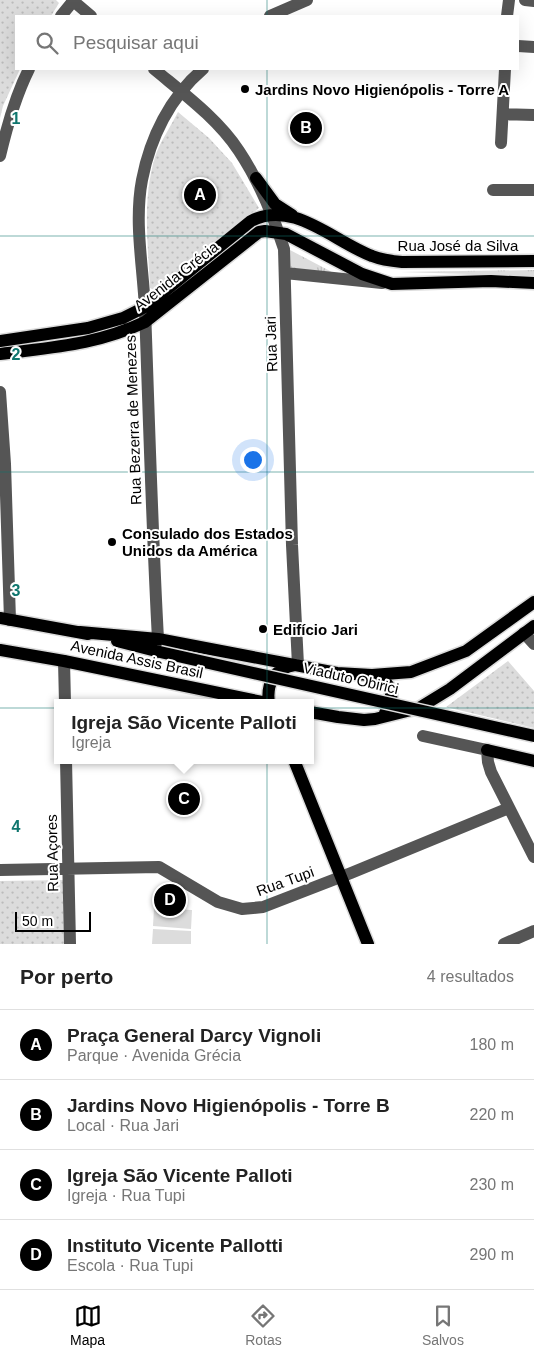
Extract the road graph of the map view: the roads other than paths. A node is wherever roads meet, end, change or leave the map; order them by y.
1 (73, 0) edge
2 (307, 0) edge
3 (509, 0) edge
4 (525, 0) edge
5 (534, 1) edge
6 (62, 15) edge
7 (90, 15) edge
8 (272, 15) edge
9 (507, 15) edge
10 (519, 46) edge
11 (534, 47) edge
12 (28, 70) edge
13 (155, 70) edge
14 (202, 70) edge
15 (505, 70) edge
16 (181, 91) junction
17 (503, 114) junction
18 (534, 116) edge
19 (502, 144) dead end
20 (0, 156) edge
21 (256, 178) junction
22 (493, 190) dead end
23 (534, 190) edge
24 (272, 215) junction
25 (294, 217) junction
26 (279, 232) junction
27 (534, 261) edge
28 (285, 273) junction
29 (534, 283) edge
30 (392, 284) junction
31 (145, 307) junction
32 (145, 322) junction
33 (0, 341) edge
34 (0, 354) edge
35 (0, 392) edge
36 (534, 602) edge
37 (5, 619) edge
38 (529, 630) edge
39 (80, 632) junction
40 (158, 638) junction
41 (534, 644) edge
42 (0, 650) edge
43 (160, 652) joint
44 (64, 661) junction
45 (298, 665) junction
46 (372, 674) junction
47 (65, 699) edge
48 (249, 699) edge
49 (268, 699) edge
50 (314, 713) edge
51 (374, 719) junction
52 (423, 736) dead end
53 (534, 736) edge
54 (487, 750) junction
55 (534, 762) edge
56 (66, 764) edge
57 (296, 764) edge
58 (509, 808) junction
59 (534, 857) edge
60 (68, 868) junction
61 (0, 870) edge
62 (341, 878) junction
63 (534, 931) edge
64 (70, 944) edge
65 (368, 944) edge
66 (504, 944) edge

1 - 6 street
1 - 7 street
2 - 8 street
3 - 9 street
4 - 5 street
10 - 11 street
12 - 20 street
13 - 16 street, Rua Jari
14 - 16 street, Rua Bezerra de Menezes
15 - 17 street
16 - 21 street, Rua Jari
16 - 31 street, Rua Bezerra de Menezes
17 - 18 street
17 - 19 street
21 - 24 street, Rua Jari
21 - 25 main road
22 - 23 street
24 - 25 main road, Rua José da Silva
24 - 26 street, Rua Jari
24 - 31 main road, Avenida Grécia
25 - 27 main road, Rua José da Silva
26 - 28 street, Rua Jari
26 - 30 main road
26 - 32 main road, Avenida Grécia
28 - 30 street
28 - 45 street, Rua Jari
29 - 30 main road
31 - 32 street, Rua Bezerra de Menezes
31 - 33 main road, Avenida Grécia
32 - 34 main road, Avenida Grécia
32 - 40 street, Rua Bezerra de Menezes
35 - 37 street
36 - 46 main road, Avenida Assis Brasil
37 - 39 main road, Avenida Assis Brasil
38 - 41 street
38 - 51 main road
39 - 40 main road, Avenida Assis Brasil
39 - 43 main road, Avenida Assis Brasil
40 - 45 main road, Avenida Assis Brasil
42 - 44 main road, Avenida Assis Brasil
43 - 53 main road, Viaduto Obirici, bridge
44 - 47 street
44 - 48 main road, Avenida Assis Brasil
45 - 46 main road, Avenida Assis Brasil
45 - 49 main road
46 - 51 main road
50 - 51 main road
52 - 54 street
54 - 55 main road
54 - 58 street
56 - 60 street, Rua Açores
57 - 62 main road
58 - 59 street
58 - 62 street, Rua Tupi
60 - 61 street, Rua Tupi
60 - 62 street, Rua Tupi
60 - 64 street, Rua Açores
62 - 65 main road
63 - 66 street

